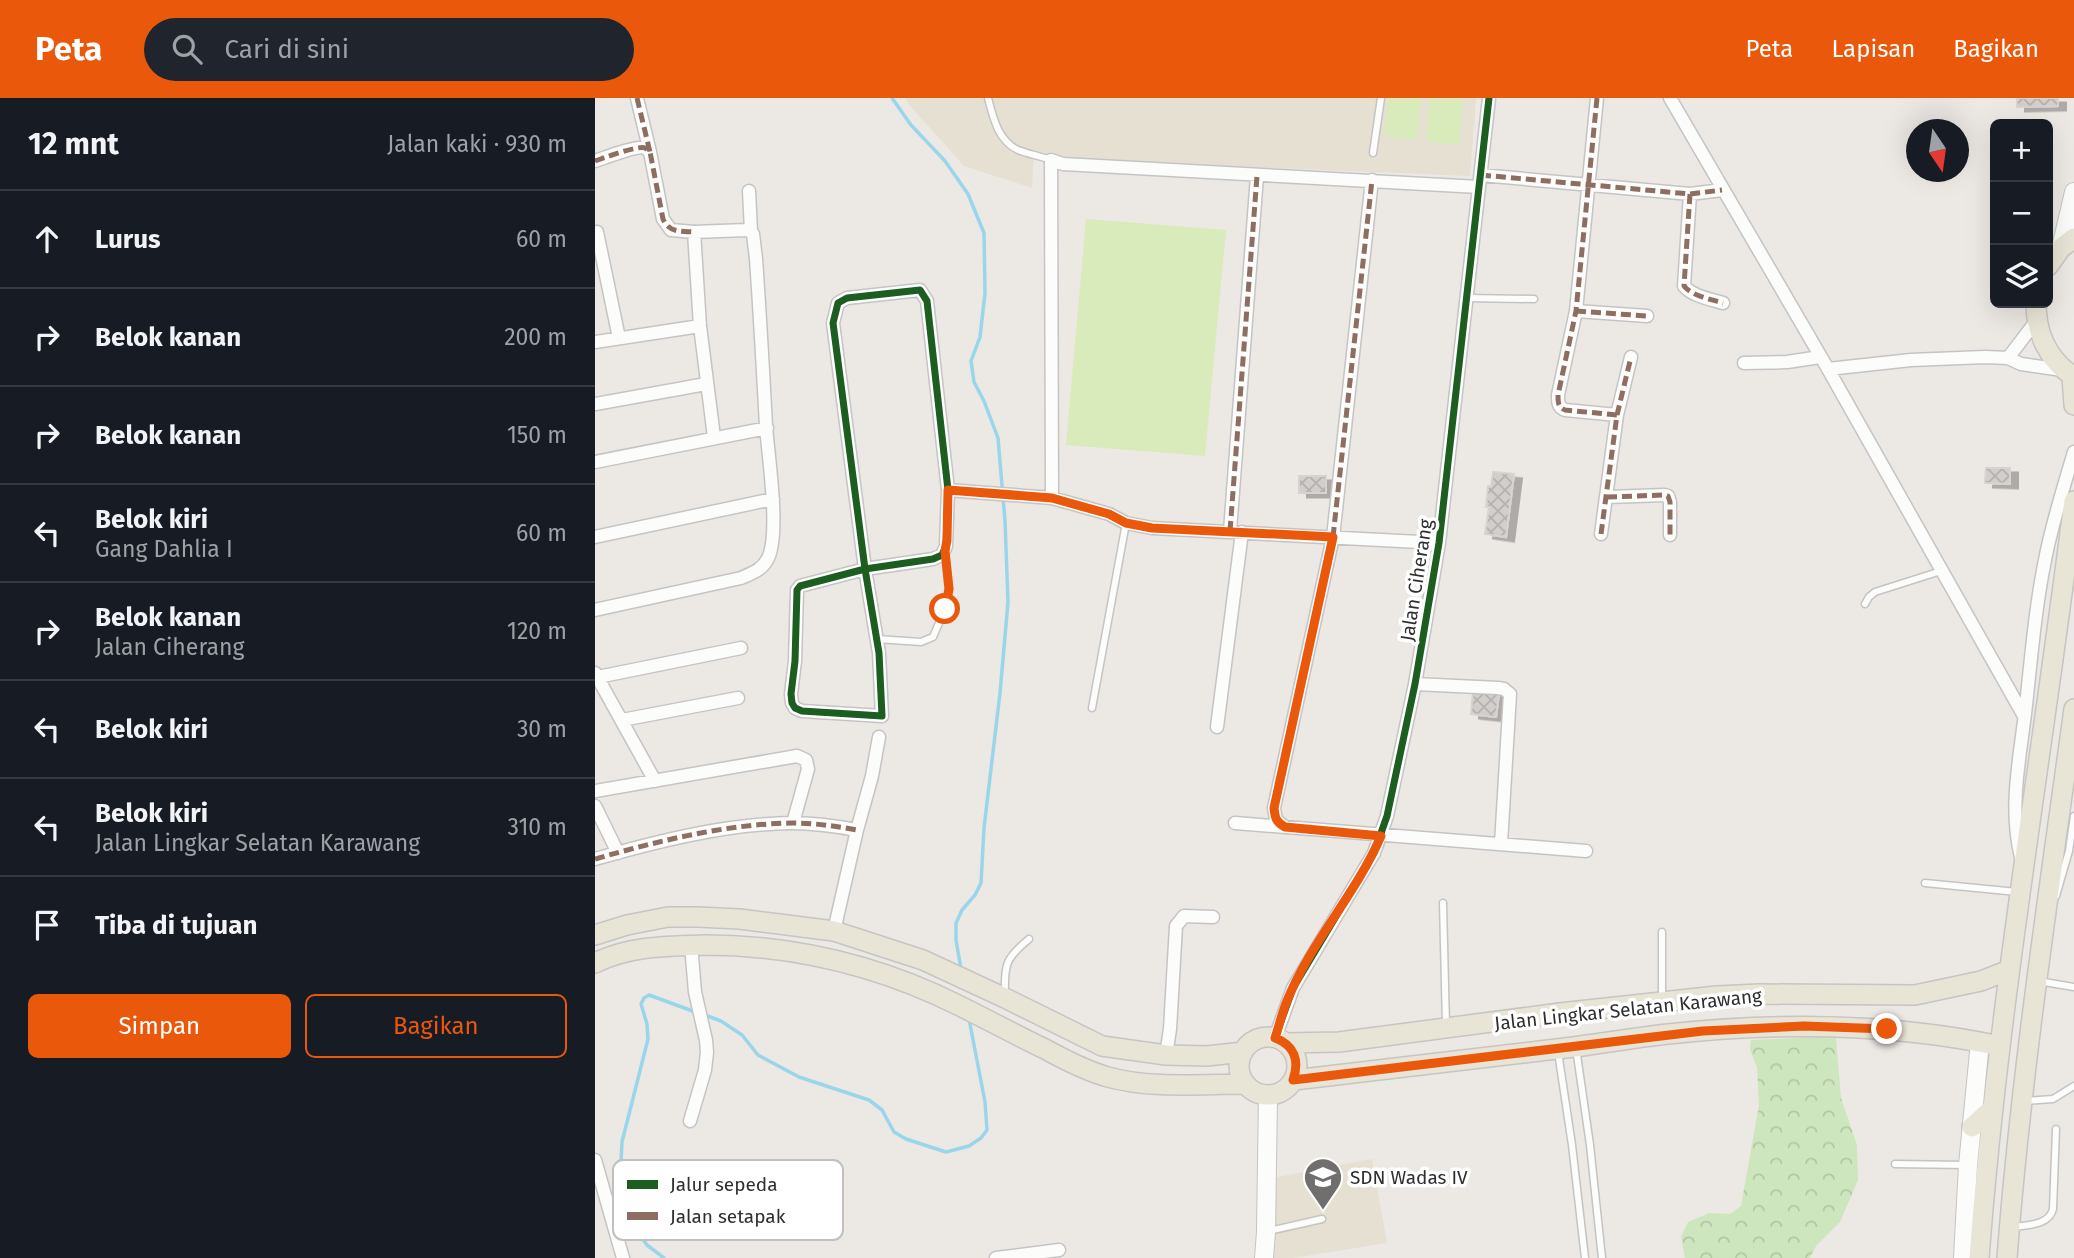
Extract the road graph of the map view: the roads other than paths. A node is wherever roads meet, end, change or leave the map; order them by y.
1 (637, 98) edge
2 (988, 98) edge
3 (1381, 98) edge
4 (1489, 98) edge
5 (1597, 98) edge
6 (1670, 98) edge
7 (650, 152) junction
8 (1373, 153) dead end
9 (1051, 160) junction
10 (595, 161) edge
11 (1257, 176) junction
12 (1372, 180) junction
13 (1480, 181) junction
14 (1588, 185) junction
15 (1722, 190) junction
16 (749, 191) dead end
17 (2074, 192) edge
18 (1690, 194) junction
19 (751, 231) junction
20 (597, 232) edge
21 (694, 232) junction
22 (2068, 243) edge
23 (2053, 260) edge
24 (1467, 298) junction
25 (1534, 299) dead end
26 (1723, 303) dead end
27 (1576, 311) junction
28 (2037, 311) edge
29 (1647, 316) dead end
30 (700, 326) junction
31 (619, 338) junction
32 (595, 342) edge
33 (1820, 357) junction
34 (1631, 358) dead end
35 (2008, 358) junction
36 (1744, 363) dead end
37 (1828, 369) junction
38 (2070, 374) edge
39 (706, 384) junction
40 (595, 404) edge
41 (2074, 405) edge
42 (1616, 415) junction
43 (767, 428) junction
44 (715, 438) junction
45 (2074, 452) edge
46 (595, 462) edge
47 (948, 490) junction
48 (1607, 497) junction
49 (1052, 498) junction
50 (773, 499) junction
51 (2074, 501) edge
52 (1126, 523) junction
53 (1236, 531) junction
54 (1601, 534) dead end
55 (1670, 535) dead end
56 (595, 537) edge
57 (1333, 537) junction
58 (1439, 543) junction
59 (945, 551) junction
60 (865, 569) junction
61 (1941, 571) junction
62 (1865, 604) dead end
63 (595, 610) edge
64 (877, 639) junction
65 (741, 648) dead end
66 (596, 675) edge
67 (1415, 684) junction
68 (738, 698) dead end
69 (1091, 708) dead end
70 (2074, 709) edge
71 (2024, 716) junction
72 (622, 720) junction
73 (1217, 727) dead end
74 (879, 737) dead end
75 (655, 781) junction
76 (595, 791) edge
77 (595, 806) edge
78 (2074, 816) edge
79 (793, 823) junction
80 (1235, 823) dead end
81 (1285, 827) junction
82 (857, 830) junction
83 (1381, 836) junction
84 (1501, 844) junction
85 (1586, 851) dead end
86 (618, 853) junction
87 (595, 859) edge
88 (2024, 867) junction
89 (1925, 883) dead end
90 (2019, 892) junction
91 (1443, 903) dead end
92 (1213, 917) dead end
93 (2046, 921) junction
94 (834, 931) junction
95 (1662, 932) dead end
96 (595, 935) edge
97 (1029, 939) dead end
98 (691, 945) junction
99 (595, 963) edge
100 (2010, 970) junction
101 (2037, 981) junction
102 (2074, 986) edge
103 (1005, 998) junction
104 (1662, 1001) junction
105 (1446, 1028) junction
106 (1280, 1041) junction
107 (1980, 1042) junction
108 (2000, 1046) junction
109 (1567, 1048) junction
110 (1243, 1052) junction
111 (1166, 1055) junction
112 (1293, 1080) junction
113 (1245, 1084) junction
114 (2074, 1086) edge
115 (1268, 1095) junction
116 (2021, 1101) junction
117 (1993, 1108) junction
118 (690, 1121) dead end
119 (1972, 1127) junction
120 (2056, 1129) dead end
121 (1572, 1145) junction
122 (1590, 1145) junction
123 (595, 1160) edge
124 (1895, 1164) dead end
125 (1968, 1165) junction
126 (1322, 1219) dead end
127 (613, 1223) edge
128 (2015, 1230) junction
129 (1266, 1232) junction
130 (1599, 1238) junction
131 (618, 1240) edge
132 (1583, 1241) junction
133 (1059, 1250) dead end
134 (623, 1258) edge
135 (996, 1258) edge
136 (1264, 1258) edge
137 (1585, 1258) edge
138 (1602, 1258) edge
139 (1963, 1258) edge
140 (1979, 1258) edge
141 (2007, 1258) edge

1 - 7 street
2 - 9 lane
3 - 8 lane
4 - 13 street, Jalan Ciherang
5 - 14 street
6 - 15 street
7 - 10 street
7 - 21 street
9 - 11 street
9 - 49 street
11 - 12 street
11 - 53 street
12 - 13 street
12 - 57 street
13 - 14 street
13 - 24 street, Jalan Ciherang
14 - 18 street
14 - 27 street
15 - 18 street
15 - 33 street
16 - 19 street
17 - 22 main road
18 - 26 street
19 - 21 street
19 - 43 street
20 - 31 street
21 - 30 street
22 - 23 main road
24 - 25 lane
24 - 58 street, Jalan Ciherang
27 - 29 street
27 - 42 street
28 - 35 street
28 - 38 main road
30 - 31 street
30 - 39 street
31 - 32 street
33 - 36 street
33 - 37 street
34 - 42 street
35 - 37 street
35 - 38 street
37 - 61 street
38 - 41 main road
39 - 40 street
39 - 44 street
42 - 48 street
43 - 44 street
43 - 50 street
44 - 46 street
45 - 71 street
47 - 49 street
47 - 59 street
47 - 60 street
48 - 54 street
48 - 55 street
49 - 52 street
50 - 56 street
50 - 63 street
51 - 88 main road
52 - 53 street
52 - 69 lane
53 - 57 street
53 - 73 street
57 - 58 street
57 - 81 street
58 - 67 street, Jalan Ciherang
59 - 60 street
59 - 64 lane
60 - 64 street
60 - 64 street
61 - 62 lane
61 - 71 street
65 - 66 street
66 - 72 street
67 - 83 street, Jalan Ciherang
67 - 84 street
68 - 72 street
70 - 93 main road
71 - 88 street
72 - 75 street
74 - 82 street
75 - 76 street
75 - 79 street
77 - 86 street
78 - 93 lane
79 - 82 street
79 - 86 street
80 - 81 street
81 - 83 street
82 - 94 street
83 - 84 street
83 - 106 street, Jalan Ciherang
84 - 85 street
86 - 87 street
88 - 90 main road
89 - 90 lane
90 - 100 main road
91 - 105 lane
92 - 111 street
93 - 101 main road
94 - 96 main road
94 - 103 main road
95 - 104 lane
97 - 103 lane
98 - 99 main road
98 - 113 main road
98 - 118 street
100 - 104 main road, Jalan Lingkar Selatan Karawang
100 - 108 main road
101 - 102 lane
101 - 116 main road
103 - 111 main road
104 - 105 main road, Jalan Lingkar Selatan Karawang
105 - 106 main road, Jalan Lingkar Selatan Karawang
106 - 110 main road
106 - 112 main road
107 - 108 main road, Jalan Lingkar Selatan Karawang
107 - 109 main road, Jalan Lingkar Selatan Karawang
107 - 119 main road
108 - 117 main road
109 - 112 main road, Jalan Lingkar Selatan Karawang
109 - 121 lane
109 - 122 lane
110 - 111 main road
110 - 113 main road
112 - 115 main road
113 - 115 main road
114 - 116 lane
115 - 129 main road
116 - 128 main road
117 - 119 main road
117 - 140 main road
119 - 125 main road
120 - 128 lane
121 - 122 lane
121 - 132 lane
122 - 130 lane
123 - 127 street
124 - 125 lane
125 - 139 main road
126 - 129 lane
128 - 141 main road
129 - 136 main road
130 - 132 lane
130 - 138 lane
131 - 134 street
132 - 137 lane
133 - 135 street

